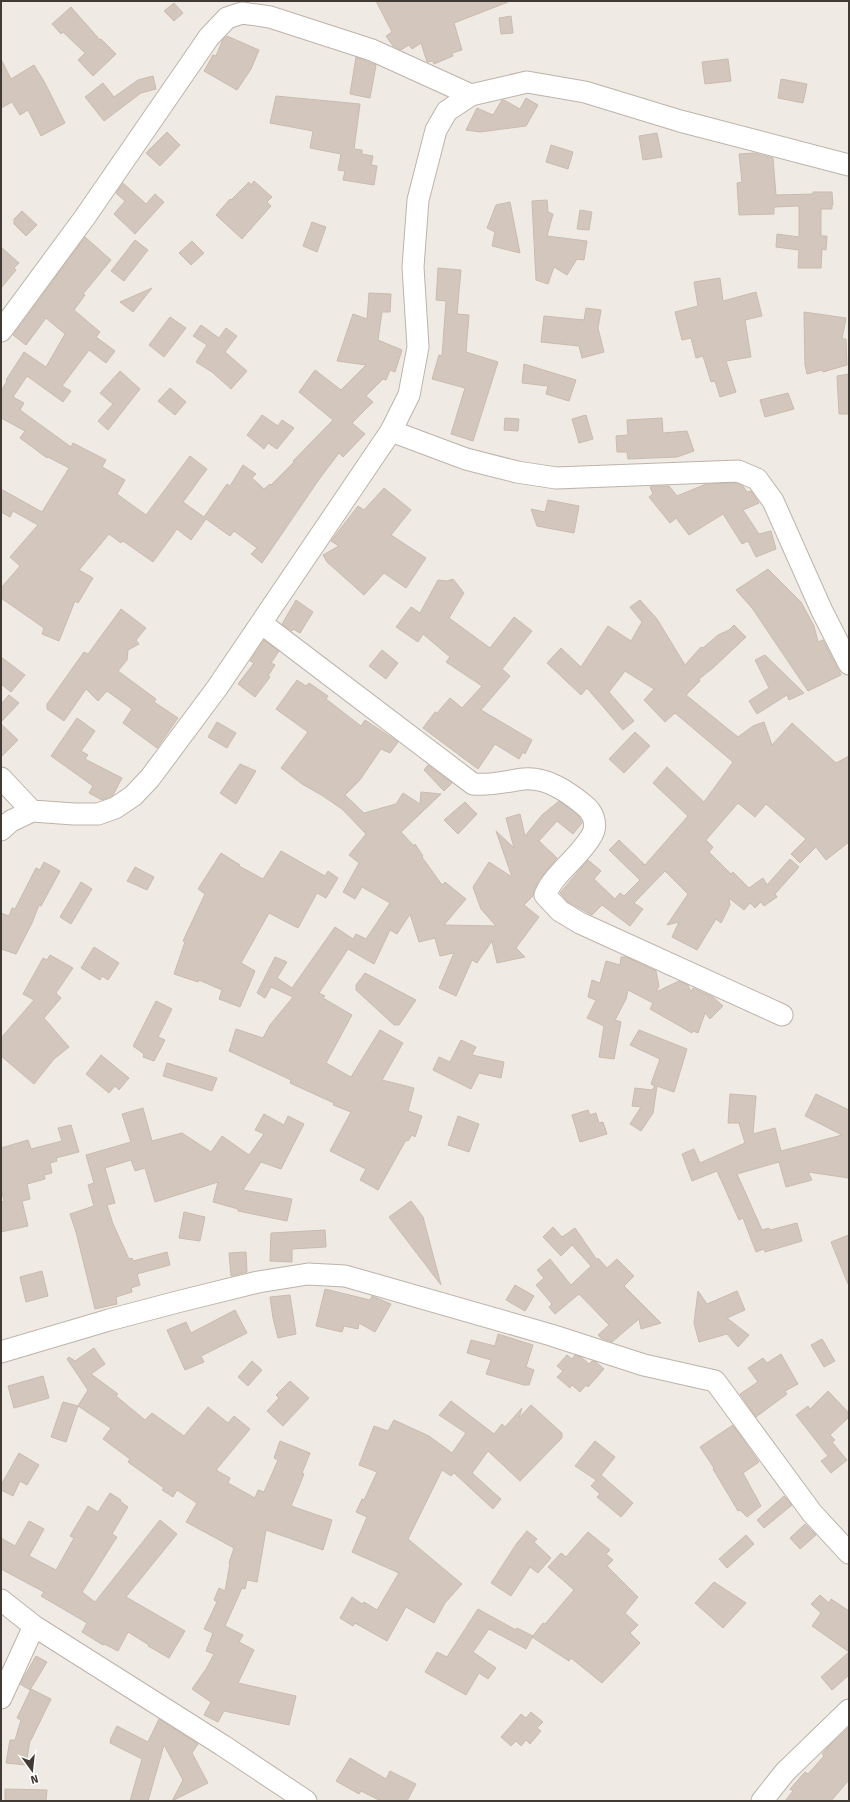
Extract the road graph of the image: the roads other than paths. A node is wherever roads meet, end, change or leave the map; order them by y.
1 (471, 95) junction
2 (849, 164) edge
3 (1, 331) edge
4 (391, 431) junction
5 (260, 623) junction
6 (849, 664) edge
7 (1, 778) edge
8 (32, 811) junction
9 (1, 830) edge
10 (782, 1015) dead end
11 (1, 1352) edge
12 (849, 1553) edge
13 (1, 1600) edge
14 (34, 1626) junction
15 (1, 1698) edge
16 (849, 1710) edge
17 (306, 1801) edge
18 (762, 1801) edge

1 - 2 street
1 - 3 street
1 - 4 street
4 - 5 street
4 - 6 street
5 - 8 street
5 - 10 street
7 - 8 street
8 - 9 street
11 - 12 street
13 - 14 street
14 - 15 street
14 - 17 street
16 - 18 street

